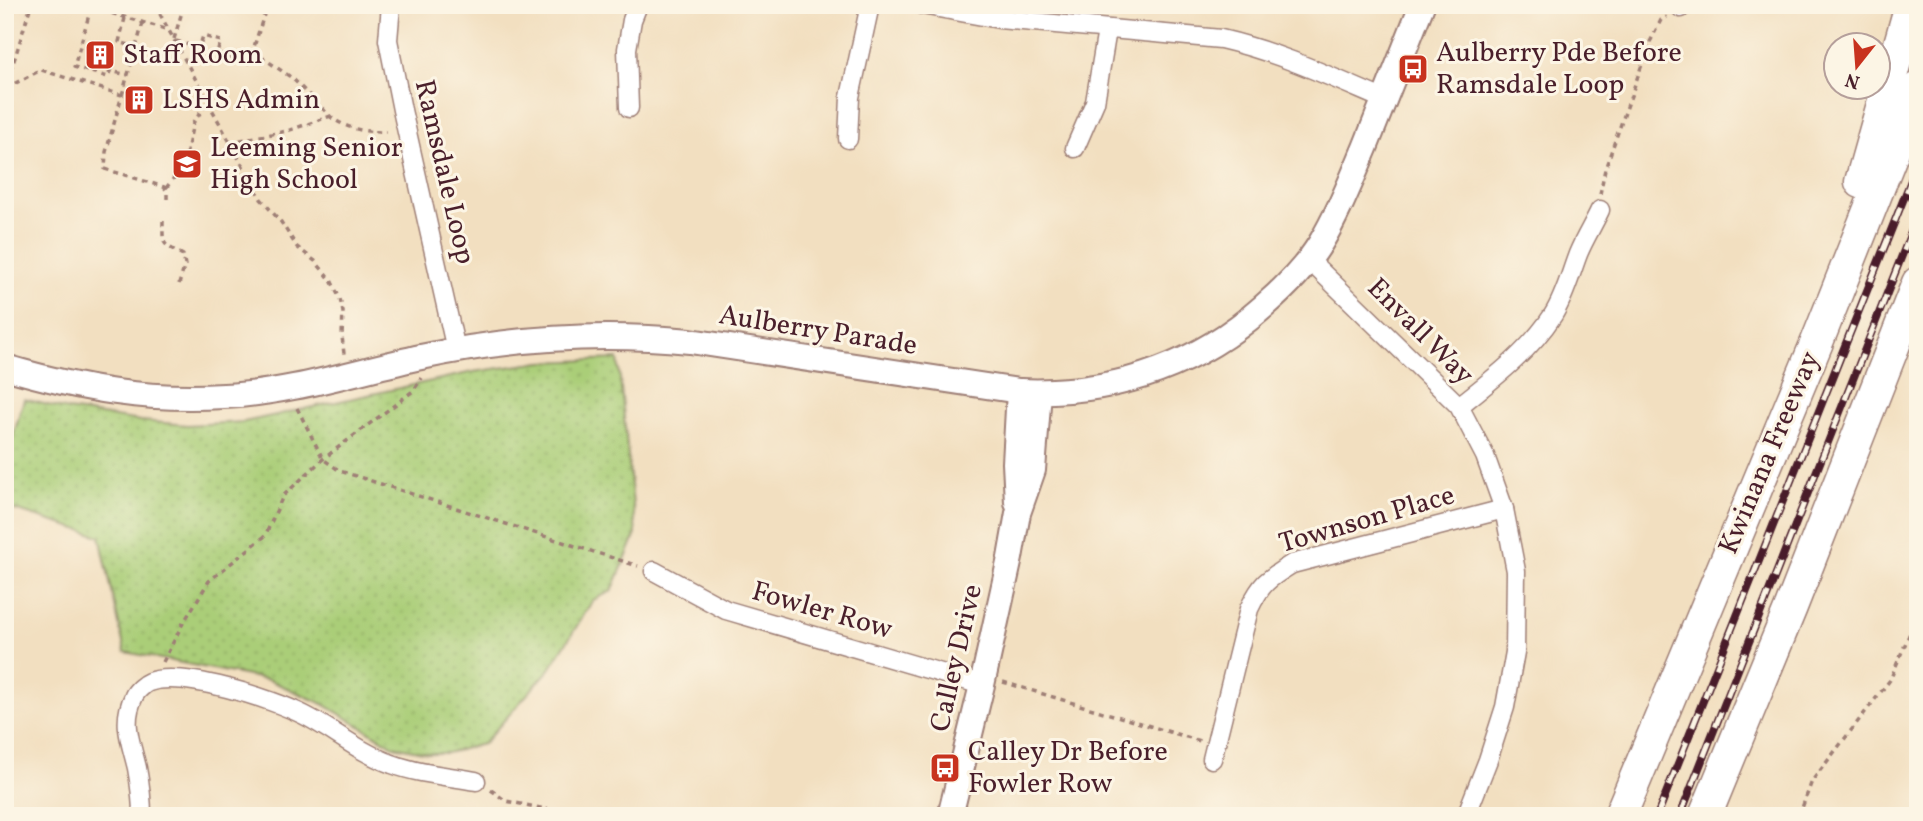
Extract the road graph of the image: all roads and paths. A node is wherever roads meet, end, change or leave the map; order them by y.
1 (31, 5) edge
2 (83, 5) edge
3 (155, 5) edge
4 (184, 5) edge
5 (267, 5) edge
6 (391, 5) edge
7 (638, 5) edge
8 (870, 5) edge
9 (922, 5) edge
10 (1422, 5) edge
11 (1911, 5) edge
12 (1681, 7) edge
13 (91, 8) junction
14 (125, 18) junction
15 (143, 23) junction
16 (169, 30) junction
17 (1107, 30) junction
18 (174, 40) junction
19 (136, 47) junction
20 (253, 51) junction
21 (128, 75) junction
22 (6, 86) edge
23 (1918, 88) edge
24 (122, 95) junction
25 (1385, 100) junction
26 (208, 102) junction
27 (629, 108) dead end
28 (331, 116) junction
29 (386, 132) dead end
30 (848, 139) dead end
31 (230, 142) junction
32 (1075, 148) dead end
33 (166, 188) junction
34 (167, 204) dead end
35 (1600, 210) joint
36 (163, 221) dead end
37 (1309, 260) junction
38 (1918, 283) edge
39 (179, 284) dead end
40 (1918, 335) edge
41 (1817, 342) junction
42 (456, 350) junction
43 (344, 354) dead end
44 (5, 368) edge
45 (423, 372) dead end
46 (287, 387) junction
47 (1029, 391) junction
48 (1459, 406) junction
49 (323, 459) junction
50 (1504, 509) junction
51 (654, 571) joint
52 (1791, 607) junction
53 (1918, 614) edge
54 (157, 681) junction
55 (982, 685) junction
56 (1214, 752) joint
57 (476, 780) joint
58 (142, 816) edge
59 (579, 816) edge
60 (950, 816) edge
61 (1466, 816) edge
62 (1620, 816) edge
63 (1705, 816) edge
64 (1799, 816) edge

1 - 22 path
2 - 13 path
3 - 16 path
4 - 18 path
5 - 20 path
6 - 42 street, Ramsdale Loop
7 - 27 street
8 - 30 street
9 - 17 street
10 - 25 main road, Aulberry Parade
11 - 41 highway
12 - 35 path
13 - 14 path
13 - 21 path
14 - 15 path
14 - 19 path
15 - 16 path
15 - 19 path
16 - 18 path
17 - 25 street
17 - 32 street
18 - 20 path
18 - 26 path
19 - 21 path
20 - 28 path
21 - 24 path
22 - 24 path
23 - 41 highway, Kwinana Freeway
24 - 33 path
25 - 37 main road, Aulberry Parade
26 - 31 path
26 - 33 path
28 - 29 path
28 - 31 path
31 - 43 path
33 - 34 path
35 - 48 street
36 - 39 path
37 - 47 main road, Aulberry Parade
37 - 48 street, Envall Way
38 - 52 highway
40 - 52 highway
41 - 62 highway, Kwinana Freeway
42 - 46 main road, Aulberry Parade
42 - 47 main road, Aulberry Parade
44 - 46 main road, Aulberry Parade
45 - 49 path
46 - 49 path
47 - 55 main road, Calley Drive
48 - 50 street, Envall Way
49 - 51 path
49 - 54 path
50 - 56 street, Townson Place
50 - 61 street, Envall Way
51 - 55 street, Fowler Row
52 - 63 highway
53 - 64 path
54 - 57 street
54 - 58 street
55 - 56 path
55 - 60 main road, Calley Drive
57 - 59 path

